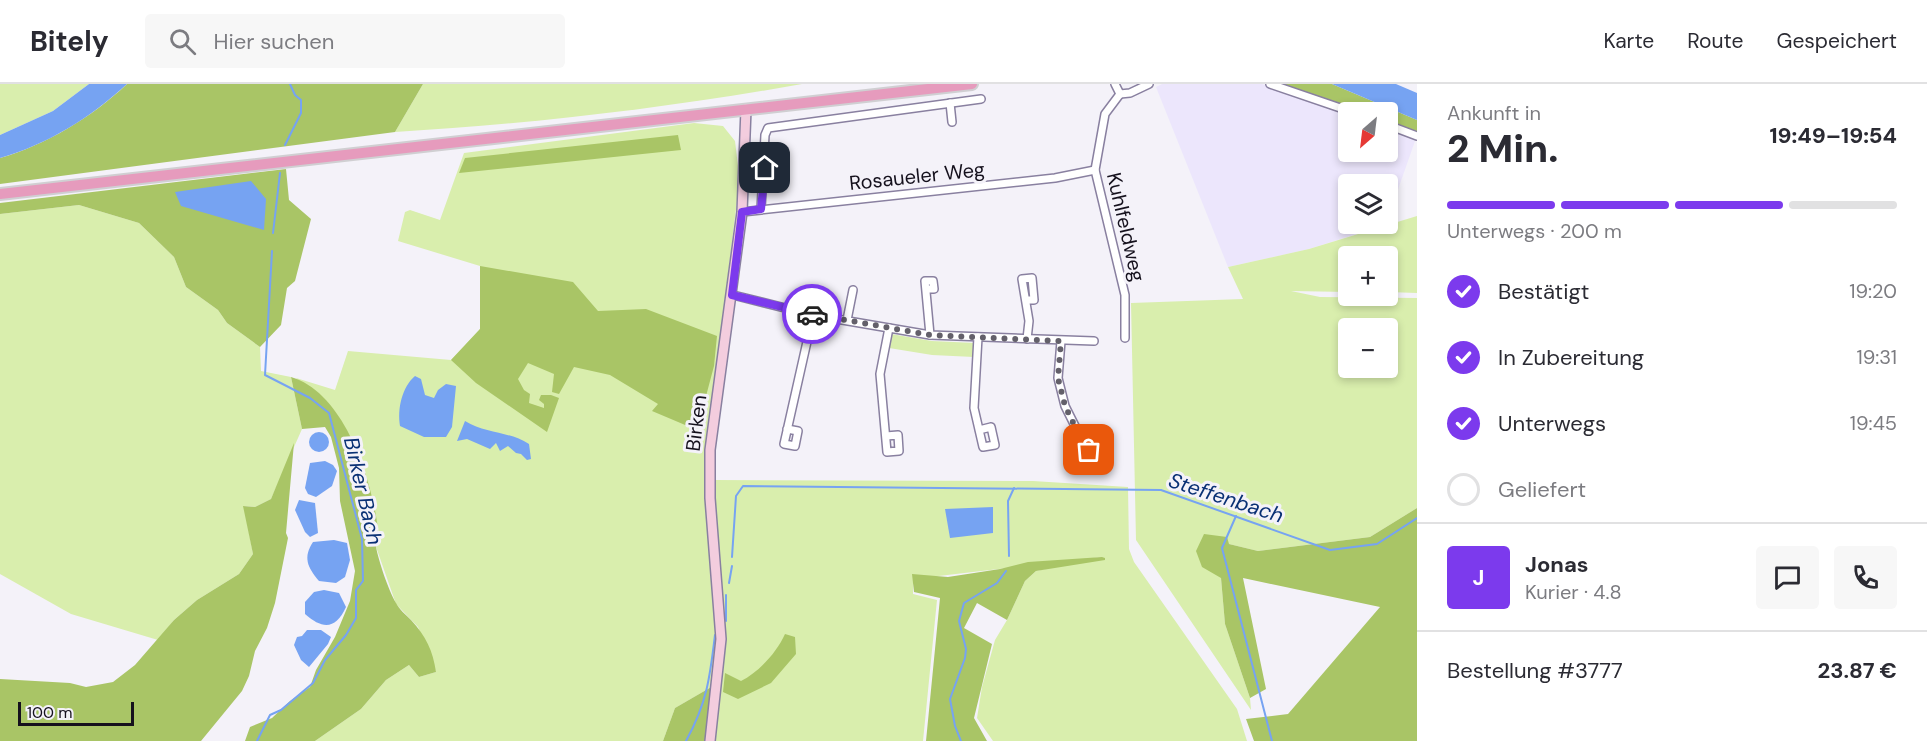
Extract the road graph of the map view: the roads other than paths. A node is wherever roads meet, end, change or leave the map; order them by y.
1 (972, 84) edge
2 (1115, 84) edge
3 (1149, 84) edge
4 (1270, 84) edge
5 (1120, 94) junction
6 (981, 99) dead end
7 (950, 103) junction
8 (1338, 107) edge
9 (746, 109) junction
10 (952, 122) dead end
11 (1398, 129) edge
12 (1417, 136) edge
13 (1095, 170) junction
14 (0, 194) edge
15 (761, 209) junction
16 (742, 212) junction
17 (927, 289) dead end
18 (853, 290) dead end
19 (732, 295) junction
20 (1026, 300) dead end
21 (813, 315) junction
22 (847, 320) junction
23 (889, 328) junction
24 (930, 335) junction
25 (978, 337) junction
26 (1125, 338) dead end
27 (1027, 339) junction
28 (1094, 340) dead end
29 (1061, 341) junction
30 (787, 429) dead end
31 (979, 430) dead end
32 (886, 436) dead end
33 (1083, 440) dead end
34 (710, 741) edge

1 - 9 main road
2 - 5 street
3 - 5 street
4 - 8 street
5 - 13 street, Kuhlfeldweg
6 - 7 street
7 - 10 street
7 - 15 street
9 - 14 main road
9 - 16 street, Birken
11 - 12 street
13 - 15 street, Rosaueler Weg
13 - 26 street, Kuhlfeldweg
15 - 16 street, Rosaueler Weg
16 - 19 street, Birken
17 - 24 street
18 - 22 street
19 - 21 street
19 - 34 street, Birken
20 - 27 street
21 - 22 street
21 - 30 street
22 - 23 street
23 - 24 street
23 - 32 street
24 - 25 street
25 - 27 street
25 - 31 street
27 - 29 street
28 - 29 street
29 - 33 street

